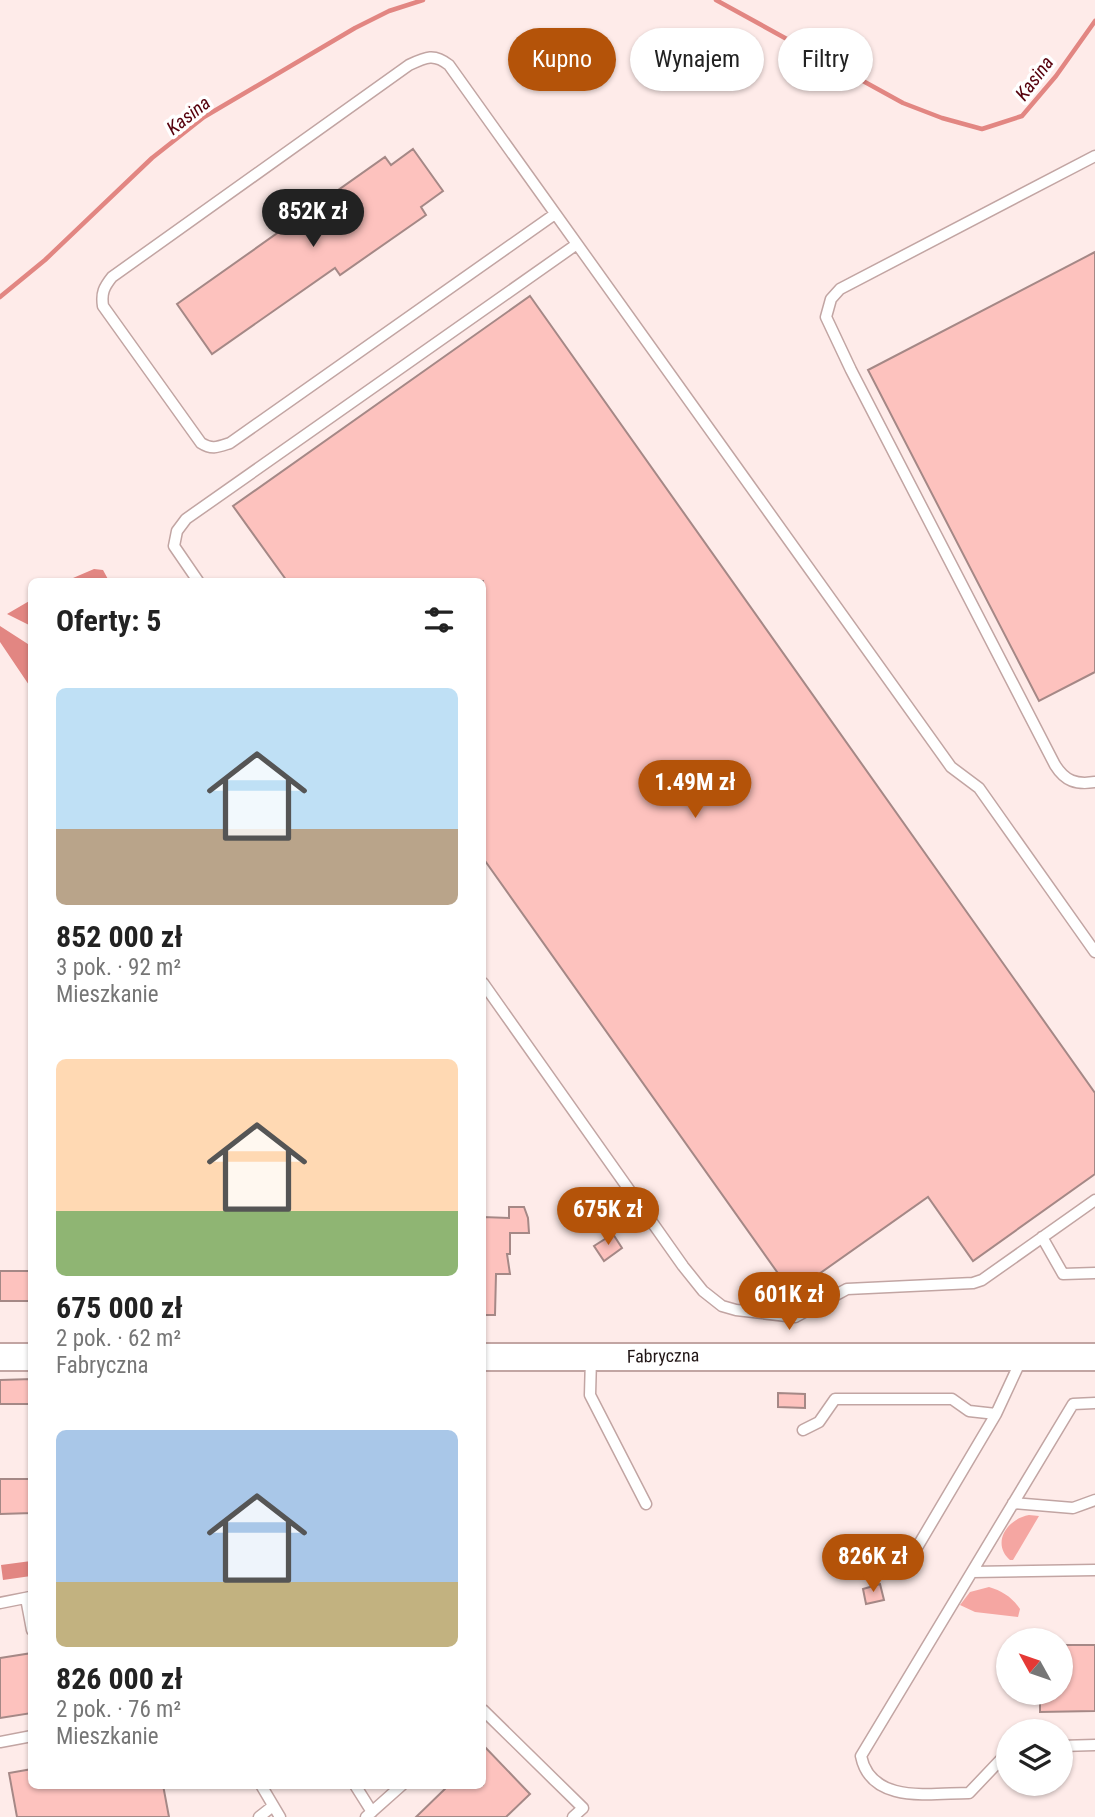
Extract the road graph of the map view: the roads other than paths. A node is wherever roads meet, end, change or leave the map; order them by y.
1 (1095, 156) edge
2 (555, 214) junction
3 (577, 244) junction
4 (196, 578) edge
5 (1095, 782) edge
6 (1095, 952) edge
7 (486, 987) edge
8 (1095, 1200) edge
9 (1042, 1237) junction
10 (1095, 1273) edge
11 (0, 1357) edge
12 (28, 1357) edge
13 (486, 1357) edge
14 (591, 1357) junction
15 (1022, 1357) junction
16 (1095, 1357) edge
17 (1095, 1403) edge
18 (996, 1414) junction
19 (803, 1430) dead end
20 (1095, 1500) edge
21 (1013, 1503) junction
22 (646, 1504) dead end
23 (1095, 1570) edge
24 (972, 1572) junction
25 (869, 1574) dead end
26 (28, 1597) edge
27 (0, 1602) edge
28 (486, 1713) edge
29 (28, 1737) edge
30 (0, 1742) edge
31 (1095, 1745) edge
32 (1073, 1746) edge
33 (996, 1765) edge
34 (263, 1789) edge
35 (357, 1789) edge
36 (397, 1789) edge
37 (273, 1806) junction
38 (369, 1814) edge
39 (259, 1817) edge
40 (280, 1817) edge
41 (573, 1817) edge

1 - 5 lane
2 - 2 lane
2 - 3 lane
3 - 4 lane
3 - 6 lane
7 - 9 lane
8 - 9 lane
9 - 10 lane
11 - 12 main road
13 - 14 main road, Fabryczna
14 - 15 main road, Fabryczna
14 - 22 lane
15 - 16 main road, Fabryczna
15 - 18 lane
17 - 21 lane
18 - 19 lane
18 - 25 lane
20 - 21 lane
21 - 24 lane
23 - 24 lane
24 - 33 lane
26 - 27 lane
28 - 41 lane
29 - 30 lane
31 - 32 lane
34 - 37 lane
35 - 38 lane
36 - 38 lane
37 - 39 lane
37 - 40 lane

